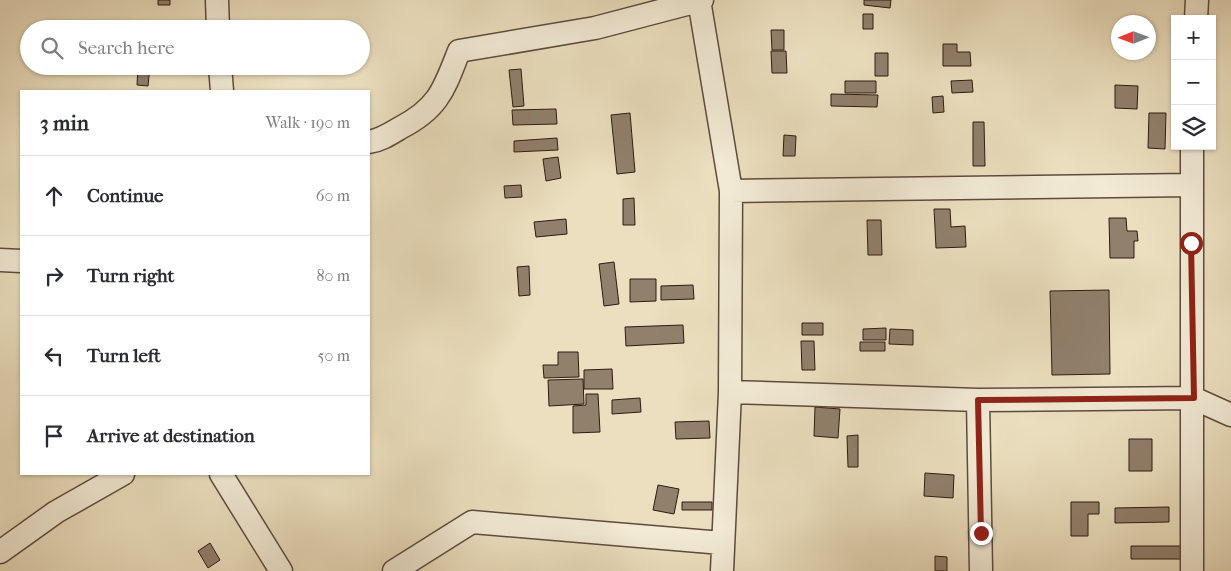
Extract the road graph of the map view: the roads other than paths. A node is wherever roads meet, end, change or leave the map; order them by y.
1 (217, 0) edge
2 (700, 0) edge
3 (1197, 0) edge
4 (1196, 15) edge
5 (218, 20) edge
6 (221, 75) edge
7 (222, 90) edge
8 (370, 142) edge
9 (1192, 150) edge
10 (1190, 185) junction
11 (731, 191) junction
12 (0, 260) edge
13 (20, 261) edge
14 (730, 392) junction
15 (1194, 398) junction
16 (978, 400) junction
17 (1231, 415) edge
18 (121, 475) edge
19 (222, 475) edge
20 (722, 543) junction
21 (0, 552) edge
22 (281, 571) edge
23 (394, 571) edge
24 (722, 571) edge
25 (981, 571) edge
26 (1192, 571) edge

1 - 5 street
2 - 8 street
2 - 11 street
3 - 4 street
6 - 7 street
9 - 10 street
10 - 11 street
10 - 15 street
11 - 14 street
12 - 13 street
14 - 16 street
14 - 20 street
15 - 16 street
15 - 17 street
15 - 26 street
16 - 25 street
18 - 21 street
19 - 22 street
20 - 23 street
20 - 24 street

